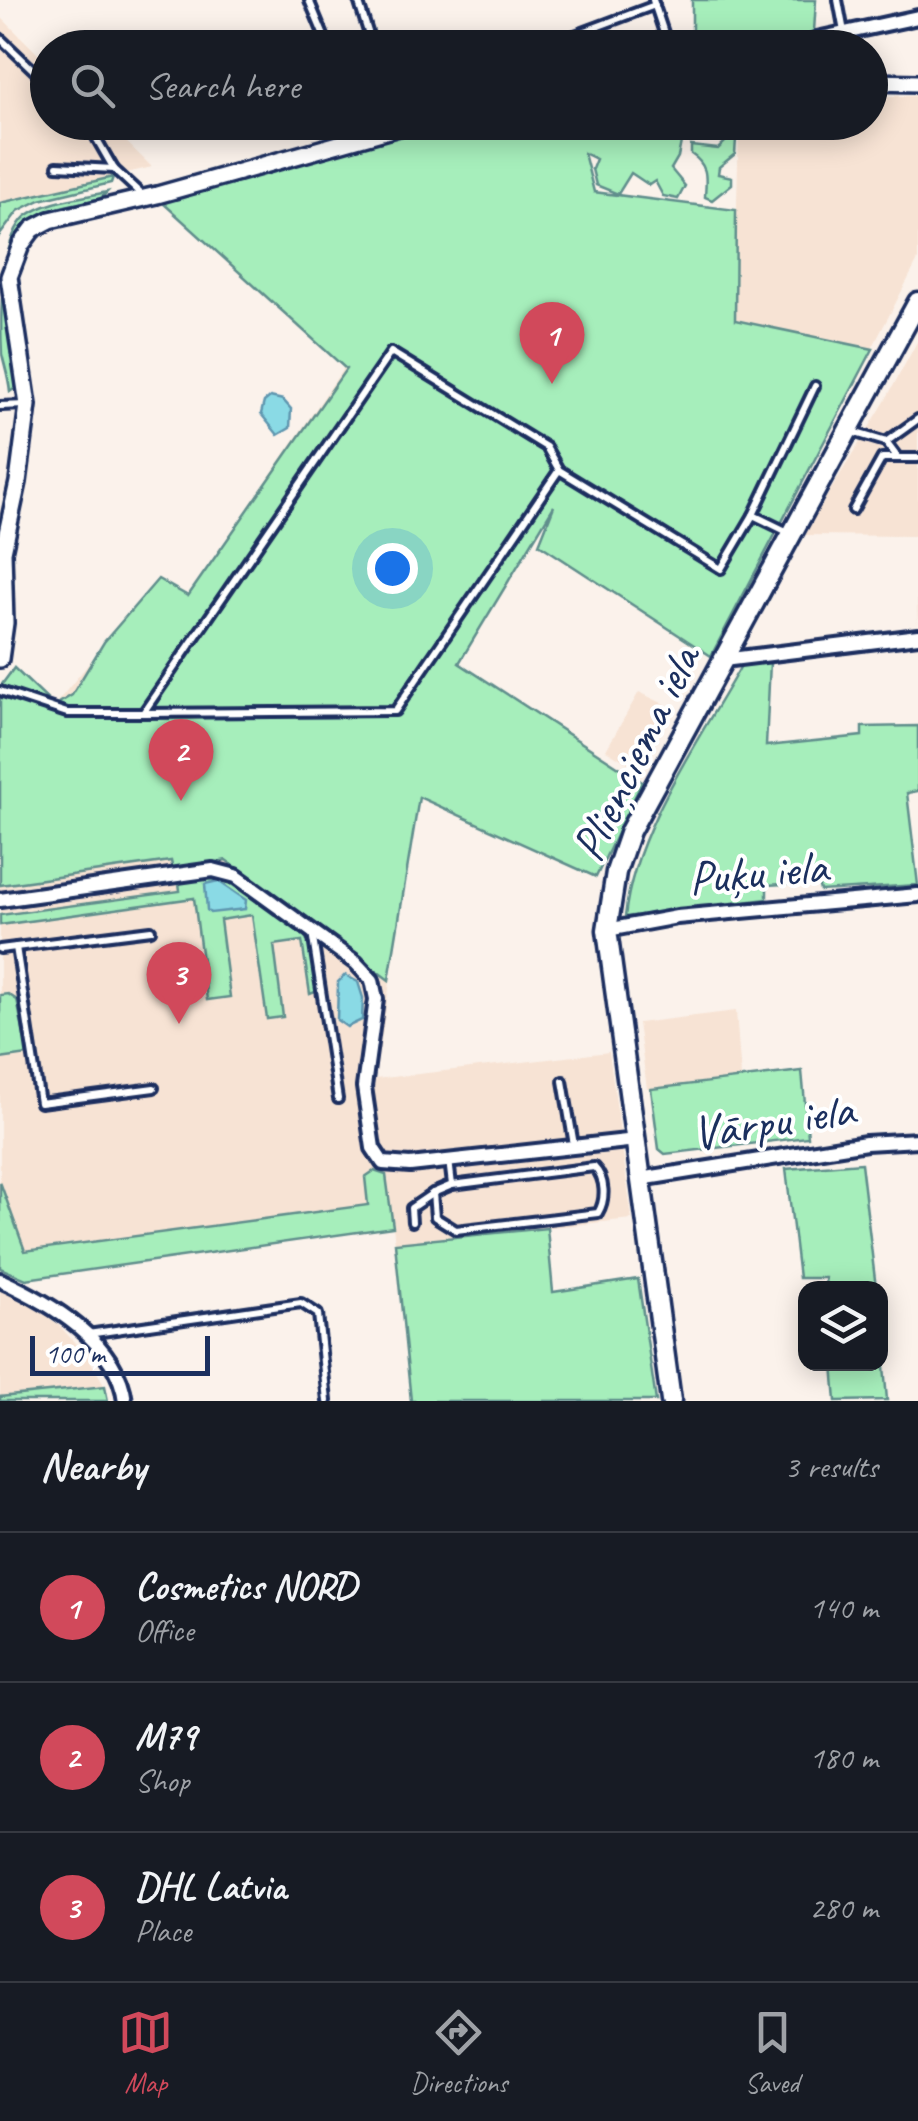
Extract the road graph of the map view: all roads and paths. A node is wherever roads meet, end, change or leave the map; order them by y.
1 (308, 0) edge
2 (358, 0) edge
3 (838, 0) edge
4 (654, 2) edge
5 (918, 17) edge
6 (321, 30) edge
7 (367, 30) edge
8 (585, 30) edge
9 (664, 30) edge
10 (843, 30) edge
11 (858, 30) edge
12 (0, 38) edge
13 (30, 67) edge
14 (888, 82) edge
15 (918, 83) edge
16 (97, 140) edge
17 (327, 140) edge
18 (58, 166) dead end
19 (114, 170) junction
20 (144, 197) junction
21 (918, 302) edge
22 (815, 386) dead end
23 (28, 405) junction
24 (0, 406) edge
25 (918, 419) edge
26 (848, 431) junction
27 (886, 442) junction
28 (898, 458) junction
29 (918, 458) edge
30 (559, 470) junction
31 (853, 510) dead end
32 (753, 515) junction
33 (792, 534) junction
34 (918, 636) edge
35 (0, 658) edge
36 (722, 660) junction
37 (0, 691) edge
38 (143, 714) junction
39 (918, 894) edge
40 (0, 900) edge
41 (151, 930) dead end
42 (607, 930) junction
43 (312, 932) junction
44 (16, 947) junction
45 (0, 949) edge
46 (563, 1081) dead end
47 (154, 1088) dead end
48 (338, 1099) dead end
49 (636, 1140) junction
50 (918, 1140) edge
51 (574, 1146) junction
52 (449, 1159) junction
53 (640, 1180) junction
54 (452, 1184) junction
55 (432, 1192) junction
56 (412, 1222) dead end
57 (0, 1280) edge
58 (87, 1334) junction
59 (124, 1401) edge
60 (327, 1401) edge
61 (670, 1401) edge

1 - 6 lane
2 - 7 lane
3 - 10 lane
4 - 8 lane
4 - 9 lane
5 - 11 street
12 - 13 lane
14 - 15 street
16 - 19 lane
17 - 20 street
18 - 19 lane
19 - 20 lane
20 - 23 street
21 - 26 main road, Plieņciema iela
22 - 32 lane
23 - 24 lane
23 - 35 street
25 - 27 lane
26 - 27 lane
26 - 33 main road, Plieņciema iela
27 - 28 lane
28 - 29 lane
28 - 31 lane
30 - 32 lane
30 - 38 lane
30 - 38 lane
32 - 33 lane
33 - 36 main road, Plieņciema iela
34 - 36 street
36 - 42 main road, Plieņciema iela
37 - 38 lane
39 - 42 street, Puķu iela
40 - 43 street
41 - 44 lane
42 - 49 main road, Plieņciema iela
43 - 48 lane
43 - 52 street
44 - 45 lane
44 - 47 lane
46 - 51 lane
49 - 51 street
49 - 53 main road, Plieņciema iela
50 - 53 street, Vārpu iela
51 - 52 street
52 - 54 lane
53 - 61 main road, Plieņciema iela
54 - 55 lane
54 - 55 lane
55 - 56 lane
57 - 58 street
58 - 59 street
58 - 60 lane

